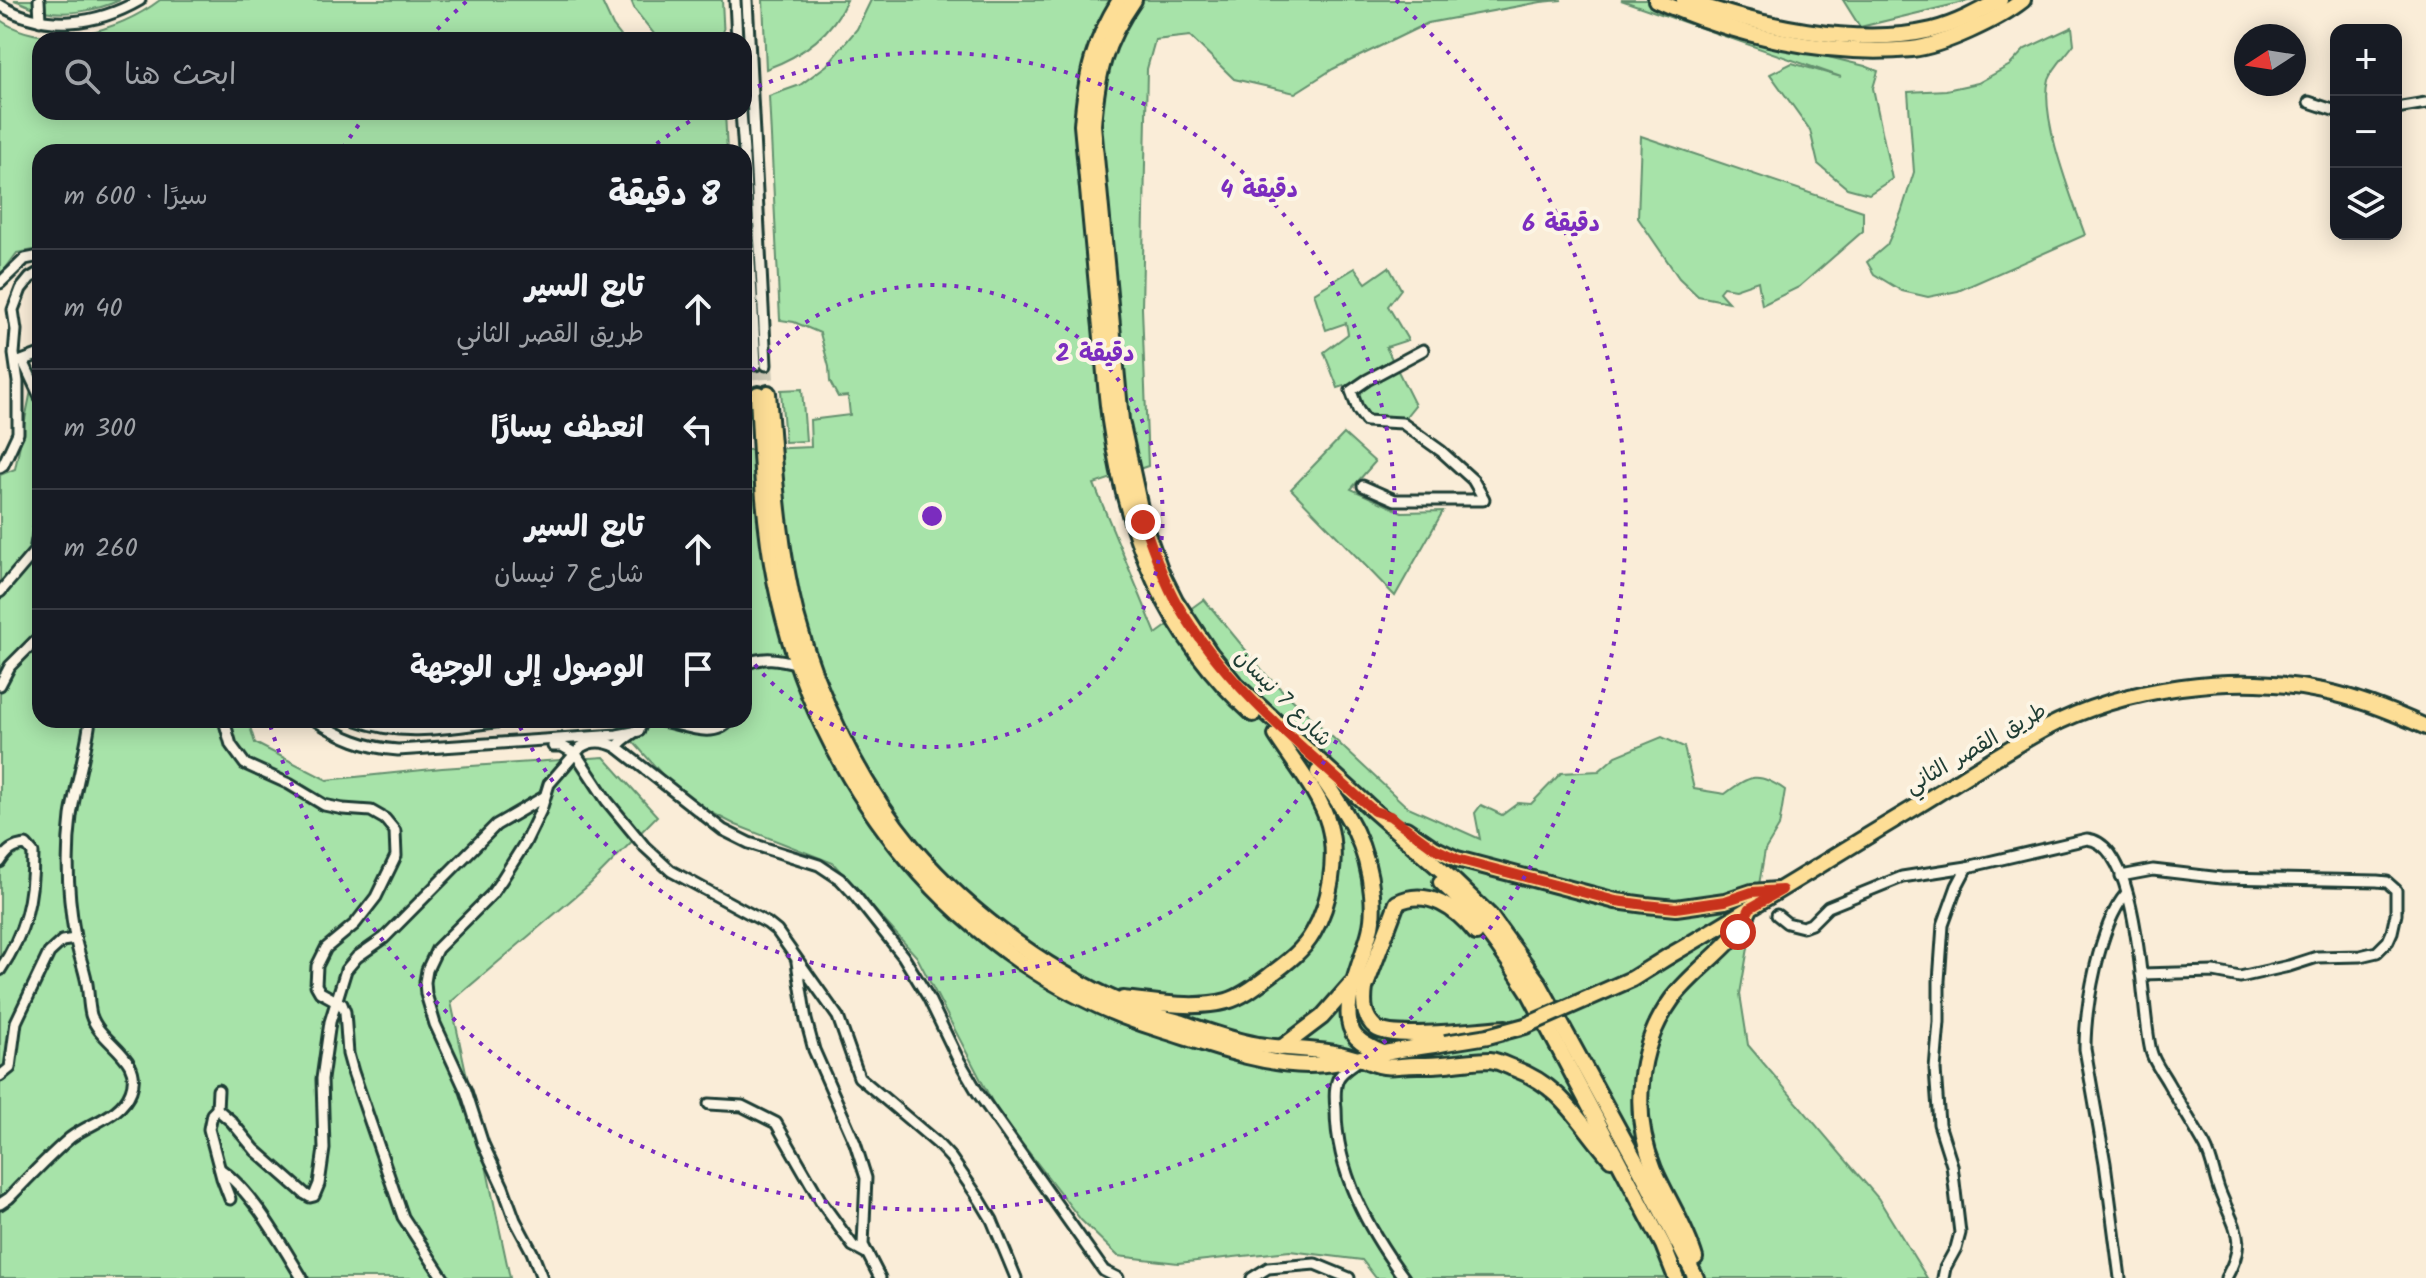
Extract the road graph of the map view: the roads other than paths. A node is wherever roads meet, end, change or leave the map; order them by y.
1 (39, 0) edge
2 (140, 0) edge
3 (735, 0) edge
4 (747, 0) edge
5 (1120, 0) edge
6 (1134, 0) edge
7 (1656, 0) edge
8 (1684, 0) edge
9 (2000, 0) edge
10 (2023, 0) edge
11 (0, 5) edge
12 (40, 21) junction
13 (737, 32) edge
14 (748, 32) edge
15 (2309, 102) dead end
16 (2426, 103) edge
17 (2402, 107) edge
18 (2330, 109) edge
19 (742, 120) edge
20 (750, 120) edge
21 (743, 144) edge
22 (750, 144) edge
23 (752, 236) edge
24 (32, 258) edge
25 (32, 277) edge
26 (0, 283) edge
27 (752, 295) edge
28 (754, 330) edge
29 (1423, 350) dead end
30 (32, 356) edge
31 (20, 362) junction
32 (761, 365) tunnel mouth
33 (32, 383) edge
34 (0, 467) edge
35 (1363, 486) dead end
36 (32, 555) edge
37 (0, 592) edge
38 (32, 644) edge
39 (752, 662) edge
40 (799, 664) junction
41 (0, 685) edge
42 (2426, 727) edge
43 (88, 728) edge
44 (226, 728) edge
45 (328, 728) edge
46 (390, 728) edge
47 (425, 728) edge
48 (640, 728) edge
49 (695, 728) edge
50 (723, 728) edge
51 (639, 731) junction
52 (1276, 735) junction
53 (553, 746) dead end
54 (617, 747) junction
55 (576, 754) junction
56 (1318, 772) junction
57 (544, 797) junction
58 (1374, 811) junction
59 (0, 862) edge
60 (1967, 867) junction
61 (2121, 876) junction
62 (1782, 890) junction
63 (2126, 894) junction
64 (1750, 908) junction
65 (1777, 915) dead end
66 (75, 939) junction
67 (797, 960) junction
68 (1514, 968) junction
69 (0, 970) edge
70 (2141, 974) junction
71 (1356, 978) junction
72 (1110, 997) junction
73 (335, 1000) junction
74 (1446, 1038) junction
75 (1280, 1048) junction
76 (1383, 1053) junction
77 (1360, 1059) junction
78 (0, 1076) edge
79 (218, 1090) dead end
80 (709, 1104) dead end
81 (217, 1109) junction
82 (220, 1169) junction
83 (1624, 1174) junction
84 (230, 1199) dead end
85 (0, 1204) edge
86 (868, 1254) junction
87 (302, 1278) edge
88 (443, 1278) edge
89 (542, 1278) edge
90 (880, 1278) edge
91 (1016, 1278) edge
92 (1118, 1278) edge
93 (1252, 1278) edge
94 (1349, 1278) edge
95 (1404, 1278) edge
96 (1676, 1278) edge
97 (1698, 1278) edge
98 (1943, 1278) edge
99 (2120, 1278) edge
100 (2226, 1278) edge

1 - 12 street
2 - 12 street
3 - 13 street
4 - 14 street
5 - 52 main road, شارع 7 نيسان
6 - 58 main road, شارع 7 نيسان
7 - 10 main road
8 - 9 main road
11 - 12 street
15 - 18 street
16 - 17 street
19 - 21 street
20 - 22 street
23 - 28 street
24 - 26 street
25 - 31 street
27 - 28 street
28 - 32 street
29 - 35 street
30 - 31 street
31 - 33 street
31 - 34 street
36 - 37 street
38 - 41 street
39 - 40 street
40 - 72 main road
40 - 77 main road
42 - 62 main road, طريق القصر الثاني
43 - 66 street
44 - 73 street
45 - 51 street
46 - 47 street
48 - 51 street
49 - 50 street
51 - 54 street
52 - 56 main road, شارع 7 نيسان
52 - 72 main road
53 - 55 street
54 - 55 street
54 - 92 street
55 - 57 street
55 - 67 street
56 - 68 main road, شارع 7 نيسان
56 - 71 main road
57 - 73 street
57 - 89 street
58 - 62 main road
58 - 97 main road, شارع 7 نيسان
59 - 69 street
60 - 61 street
60 - 65 street
60 - 98 street
61 - 63 street
61 - 70 street
62 - 64 main road, طريق القصر الثاني
63 - 70 street
63 - 99 street
64 - 74 main road, طريق القصر الثاني, bridge
64 - 97 main road
66 - 78 street
66 - 85 street
67 - 86 street
67 - 91 street
68 - 74 main road
68 - 83 main road, شارع 7 نيسان
70 - 100 street
71 - 75 main road
71 - 76 main road
72 - 75 main road
73 - 81 street
73 - 88 street
74 - 76 main road
75 - 77 main road
76 - 77 main road
77 - 83 main road
77 - 95 street
79 - 81 street
80 - 86 street
81 - 82 street
82 - 84 street
82 - 87 street
83 - 96 main road, شارع 7 نيسان
86 - 90 street
93 - 94 street

